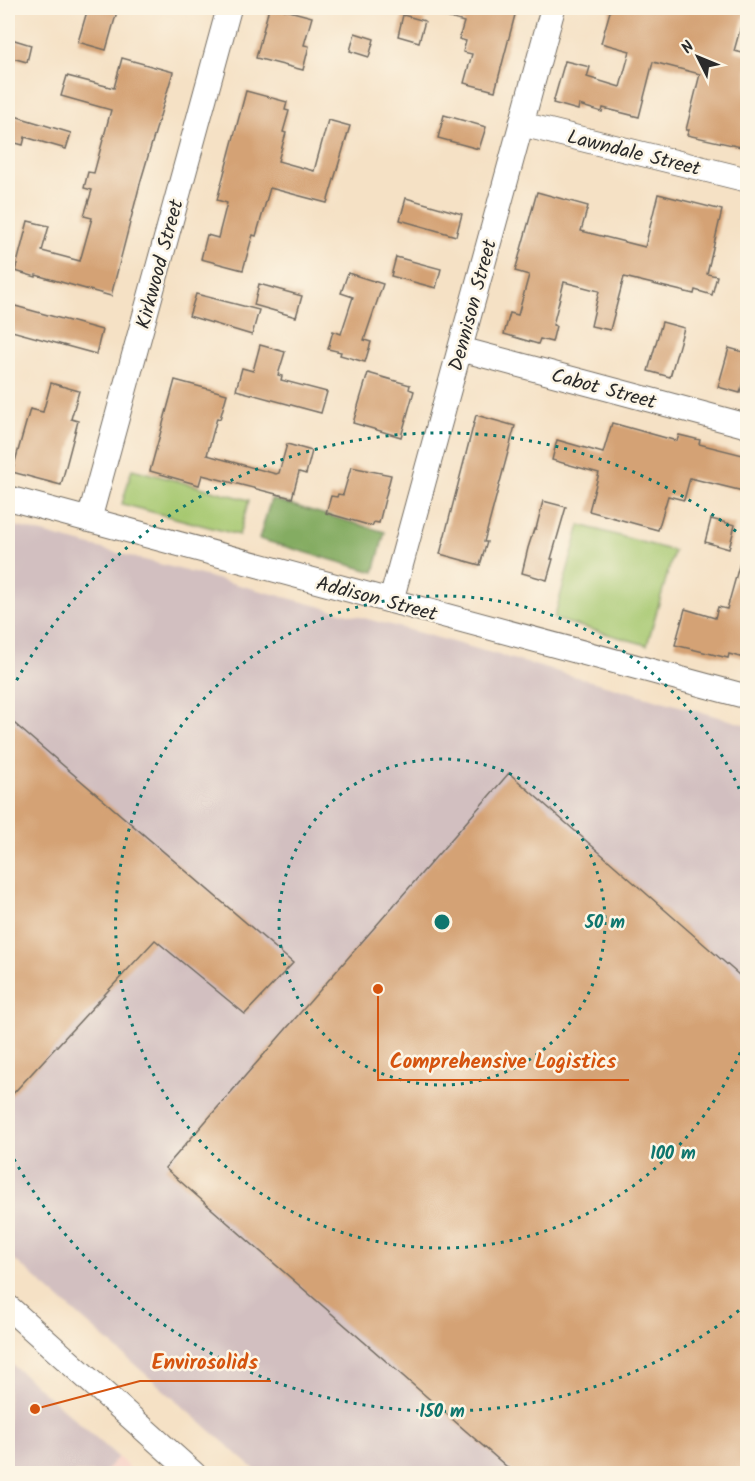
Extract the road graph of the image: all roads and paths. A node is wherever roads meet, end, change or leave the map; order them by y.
1 (229, 8) edge
2 (553, 8) edge
3 (521, 124) junction
4 (747, 180) edge
5 (460, 349) junction
6 (747, 426) edge
7 (8, 498) edge
8 (89, 520) junction
9 (391, 602) junction
10 (747, 697) edge
11 (8, 1307) edge
12 (194, 1473) edge

1 - 8 street, Kirkwood Street
2 - 3 street, Dennison Street
3 - 4 street, Lawndale Street
3 - 5 street, Dennison Street
5 - 6 street, Cabot Street
5 - 9 street, Dennison Street
7 - 8 street, Addison Street
8 - 9 street, Addison Street
9 - 10 street, Addison Street
11 - 12 street

